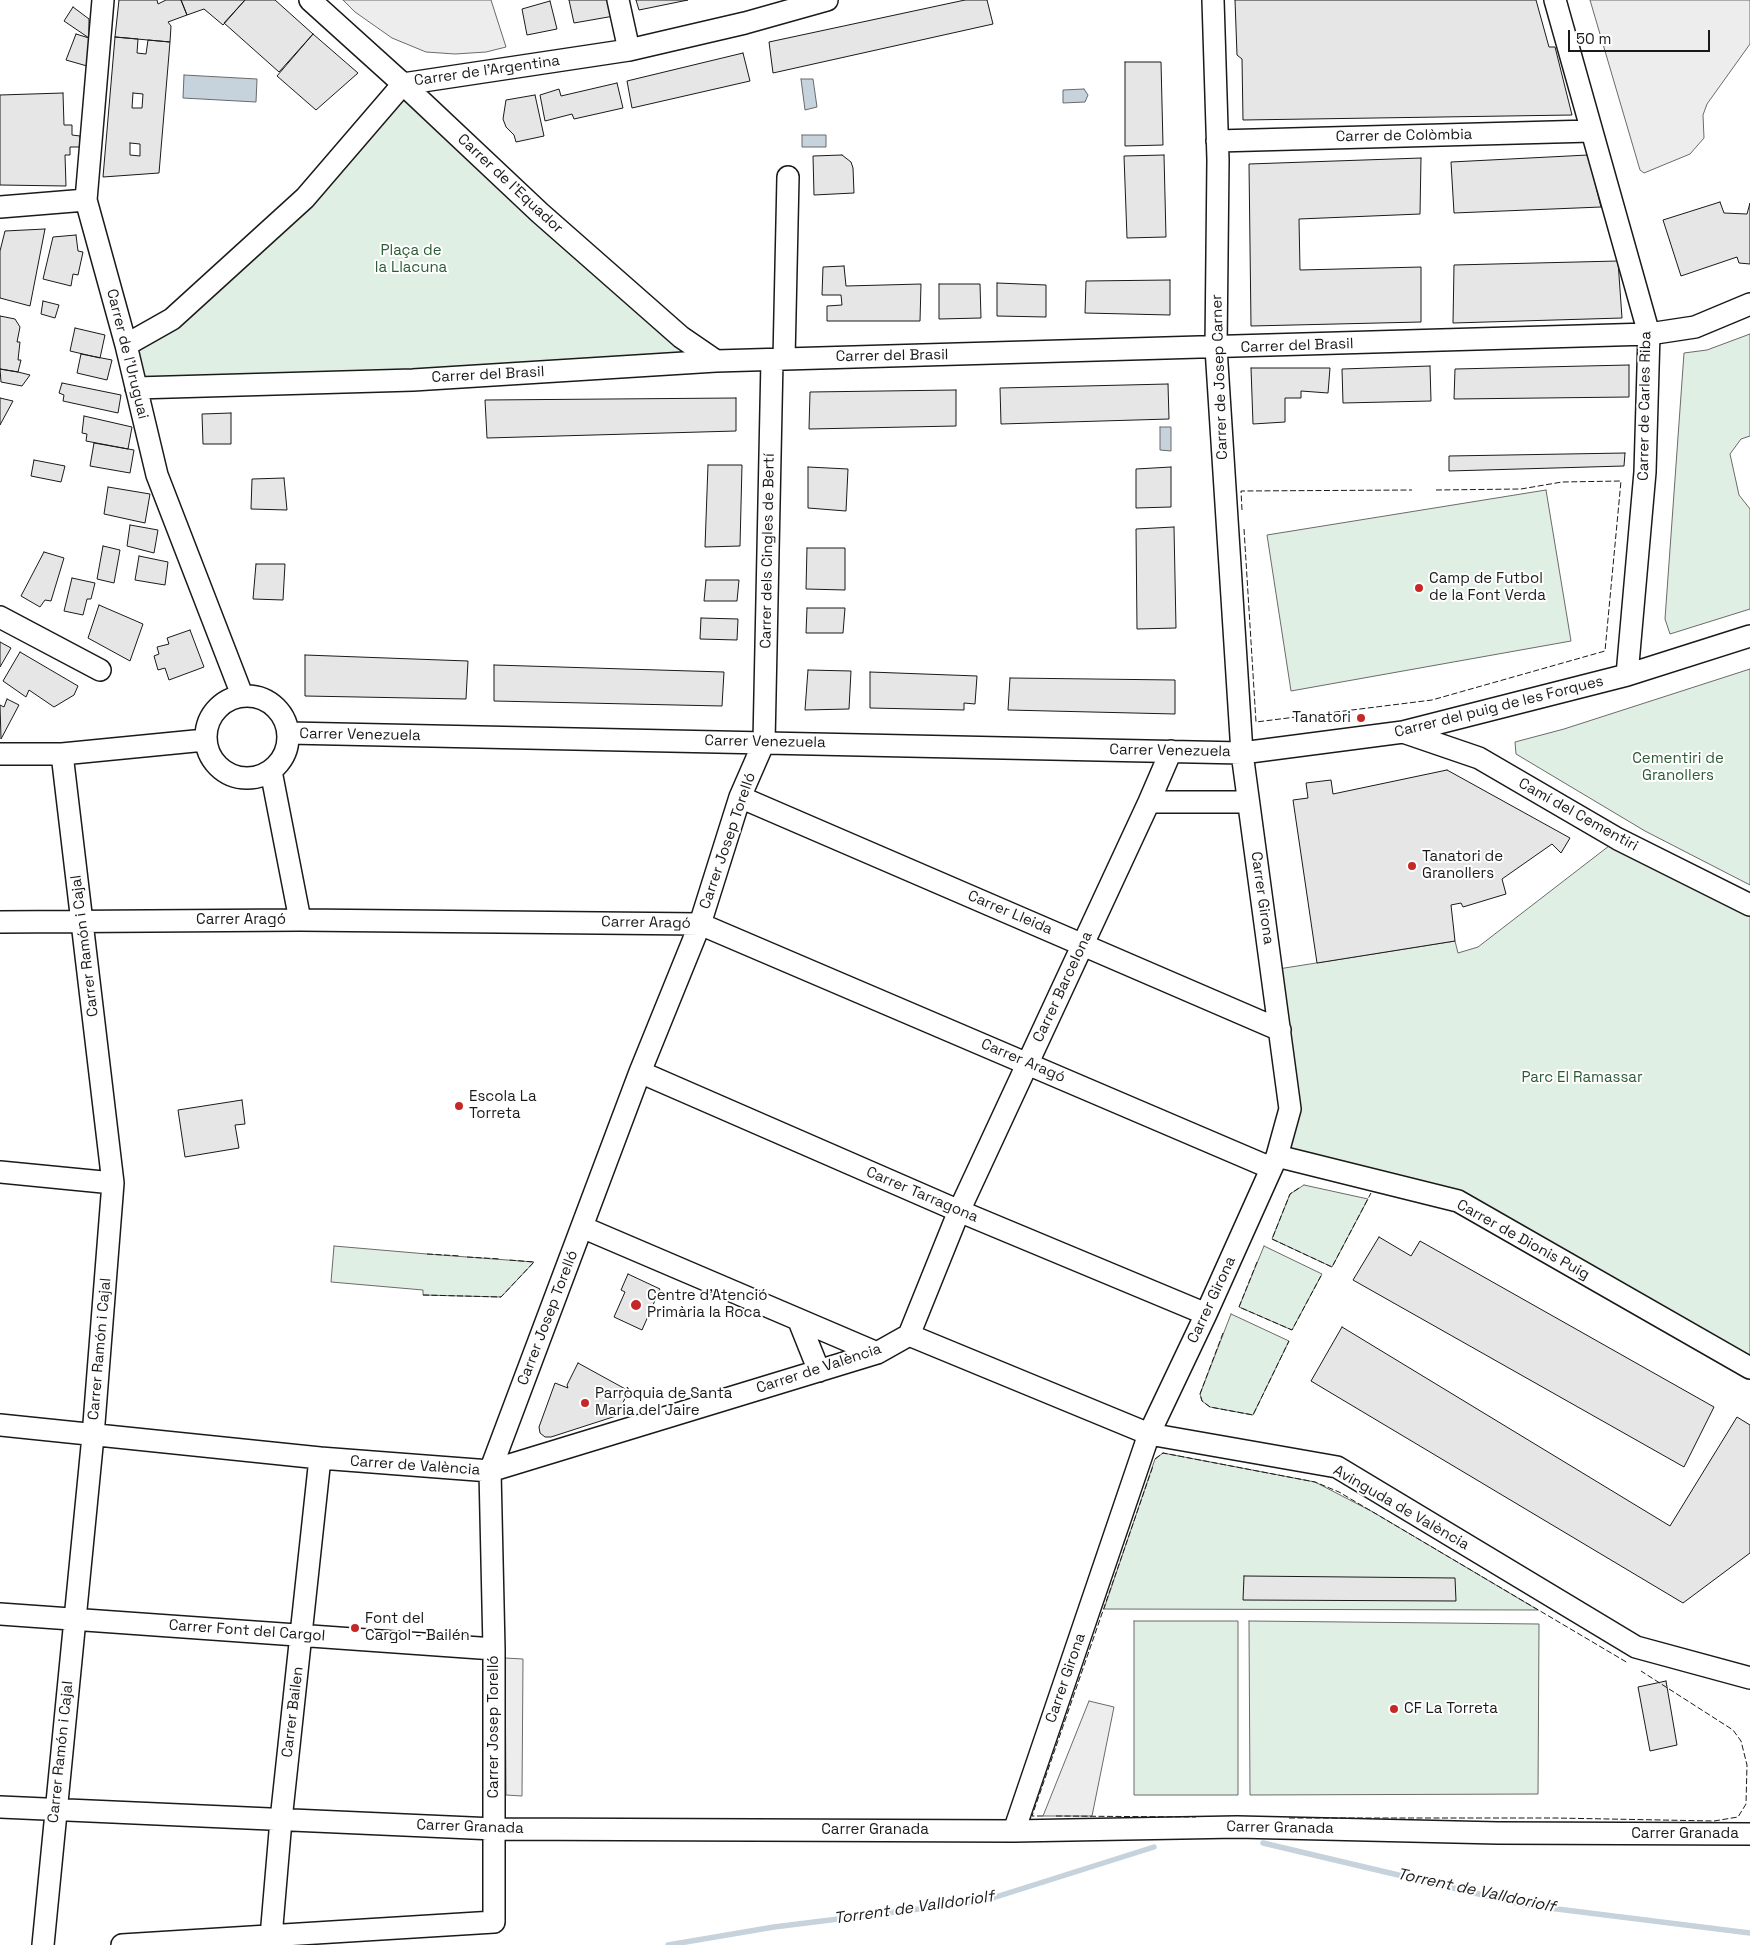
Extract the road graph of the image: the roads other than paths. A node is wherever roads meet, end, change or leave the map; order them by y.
1 (103, 0) edge
2 (310, 0) edge
3 (618, 0) edge
4 (827, 0) edge
5 (1213, 0) edge
6 (1555, 0) edge
7 (629, 50) junction
8 (403, 84) junction
9 (1591, 131) junction
10 (1217, 141) junction
11 (788, 177) dead end
12 (86, 200) junction
13 (0, 207) edge
14 (1750, 304) edge
15 (1649, 334) junction
16 (126, 345) junction
17 (1216, 348) junction
18 (778, 359) junction
19 (716, 361) junction
20 (136, 388) junction
21 (0, 617) edge
22 (1750, 636) edge
23 (100, 670) dead end
24 (1627, 675) junction
25 (242, 695) junction
26 (1403, 732) junction
27 (289, 733) junction
28 (205, 740) junction
29 (764, 742) junction
30 (1171, 751) junction
31 (1242, 753) junction
32 (0, 754) edge
33 (62, 754) junction
34 (270, 771) junction
35 (740, 796) junction
36 (1150, 802) junction
37 (1247, 802) junction
38 (1750, 905) edge
39 (300, 920) junction
40 (82, 921) junction
41 (0, 922) edge
42 (700, 924) junction
43 (1083, 945) junction
44 (1280, 1030) junction
45 (1027, 1063) junction
46 (640, 1072) junction
47 (1274, 1162) junction
48 (0, 1172) edge
49 (113, 1183) junction
50 (959, 1212) junction
51 (582, 1227) junction
52 (1206, 1314) junction
53 (799, 1321) junction
54 (909, 1335) junction
55 (877, 1353) junction
56 (1750, 1368) edge
57 (819, 1371) junction
58 (0, 1425) edge
59 (1149, 1434) junction
60 (93, 1436) junction
61 (320, 1458) junction
62 (490, 1471) junction
63 (0, 1614) edge
64 (74, 1620) junction
65 (302, 1635) junction
66 (494, 1649) junction
67 (1750, 1678) edge
68 (0, 1807) edge
69 (55, 1809) junction
70 (280, 1820) junction
71 (494, 1829) junction
72 (1014, 1831) junction
73 (1750, 1834) edge
74 (271, 1937) junction
75 (43, 1945) edge
76 (122, 1945) edge

1 - 12 street, Carrer de l'Uruguai
2 - 8 street, Carrer de l'Equador
3 - 7 street
4 - 7 street, Carrer de l'Argentina
5 - 10 street, Carrer de Josep Carner
6 - 9 street, Carrer de Carles Riba
7 - 8 street, Carrer de l'Argentina
8 - 16 street, Carrer de l'Argentina
8 - 19 street, Carrer de l'Equador
9 - 10 street, Carrer de Colòmbia
9 - 15 street, Carrer de Carles Riba
10 - 17 street, Carrer de Josep Carner
11 - 18 street, Carrer dels Cingles de Bertí
12 - 13 street
12 - 16 street, Carrer de l'Uruguai
14 - 15 street, Carrer del Brasil
15 - 17 street, Carrer del Brasil
15 - 24 street, Carrer de Carles Riba
16 - 20 street, Carrer de l'Uruguai
17 - 18 street, Carrer del Brasil
17 - 31 street, Carrer de Josep Carner
18 - 19 street, Carrer del Brasil
18 - 29 street, Carrer dels Cingles de Bertí
19 - 20 street, Carrer del Brasil
20 - 25 street, Carrer de l'Uruguai
21 - 23 street
22 - 24 street, Carrer del puig de les Forques
24 - 26 street, Carrer del puig de les Forques
25 - 27 street
25 - 28 street
26 - 31 street, Carrer del puig de les Forques
26 - 38 street, Camí del Cementiri
27 - 29 street, Carrer Venezuela
27 - 34 street
28 - 33 street
28 - 34 street
29 - 30 street, Carrer Venezuela
29 - 35 street, Carrer Josep Torelló
30 - 31 street, Carrer Venezuela
30 - 36 street, Carrer Barcelona
31 - 37 street, Carrer Girona
32 - 33 street
33 - 40 street, Carrer Ramón i Cajal
34 - 39 street
35 - 42 street, Carrer Josep Torelló
35 - 43 street, Carrer Lleida
36 - 37 street
36 - 43 street, Carrer Barcelona
37 - 44 street, Carrer Girona
39 - 40 street, Carrer Aragó
39 - 42 street, Carrer Aragó
40 - 41 street, Carrer Aragó
40 - 49 street, Carrer Ramón i Cajal
42 - 45 street, Carrer Aragó
42 - 46 street, Carrer Josep Torelló
43 - 44 street, Carrer Lleida
43 - 45 street, Carrer Barcelona
44 - 47 street, Carrer Girona
45 - 47 street, Carrer Aragó
45 - 50 street, Carrer Barcelona
46 - 50 street, Carrer Tarragona
46 - 51 street, Carrer Josep Torelló
47 - 52 street, Carrer Girona
47 - 56 street, Carrer de Dionis Puig
48 - 49 street
49 - 60 street, Carrer Ramón i Cajal
50 - 52 street, Carrer Tarragona
50 - 54 street, Carrer Barcelona
51 - 53 street
51 - 62 street, Carrer Josep Torelló
52 - 59 street, Carrer Girona
53 - 55 street
53 - 57 street
54 - 55 street, Carrer de València
54 - 59 street
55 - 57 street, Carrer de València
57 - 62 street, Carrer de València
58 - 60 street, Carrer de València
59 - 67 street, Avinguda de València
59 - 72 street, Carrer Girona
60 - 61 street, Carrer de València
60 - 64 street, Carrer Ramón i Cajal
61 - 62 street, Carrer de València
61 - 65 street, Carrer Bailen
62 - 66 street, Carrer Josep Torelló
63 - 64 street, Carrer Font del Cargol
64 - 65 street, Carrer Font del Cargol
64 - 69 street, Carrer Ramón i Cajal
65 - 66 street, Carrer Font del Cargol
65 - 70 street, Carrer Bailen
66 - 71 street, Carrer Josep Torelló
68 - 69 street, Carrer Granada
69 - 70 street, Carrer Granada
69 - 75 street, Carrer Ramón i Cajal
70 - 71 street, Carrer Granada
70 - 74 street, Carrer Bailen
71 - 72 street, Carrer Granada
71 - 74 street, Carrer Josep Torelló
72 - 73 street, Carrer Granada
74 - 76 street

